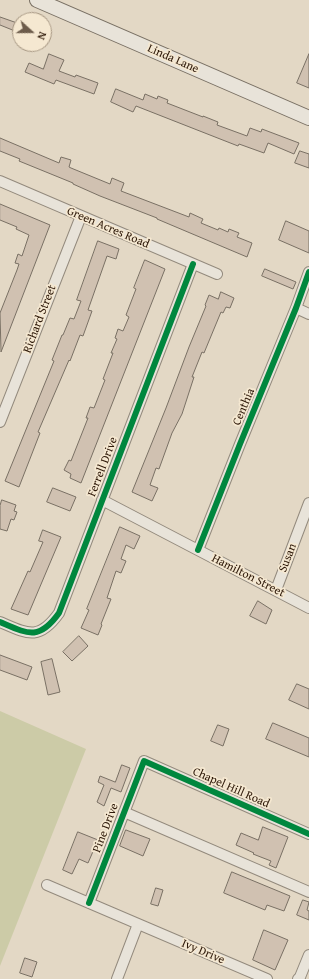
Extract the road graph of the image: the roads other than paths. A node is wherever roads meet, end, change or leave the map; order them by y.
1 (37, 0) edge
2 (309, 118) edge
3 (0, 181) edge
4 (81, 216) junction
5 (193, 264) junction
6 (309, 272) edge
7 (217, 274) dead end
8 (296, 308) junction
9 (309, 314) edge
10 (0, 422) edge
11 (102, 500) junction
12 (309, 503) edge
13 (198, 550) junction
14 (276, 590) junction
15 (309, 608) edge
16 (0, 622) edge
17 (144, 761) joint
18 (124, 812) junction
19 (309, 834) edge
20 (47, 885) dead end
21 (309, 892) edge
22 (89, 903) junction
23 (138, 924) junction
24 (309, 955) edge
25 (117, 979) edge
26 (267, 979) edge
27 (298, 979) edge

1 - 2 street, Linda Lane
3 - 4 street, Green Acres Road
4 - 5 street, Green Acres Road
4 - 10 street, Richard Street
5 - 7 street, Green Acres Road
5 - 11 street, Ferrell Drive
6 - 8 street, Centhia
8 - 9 street
8 - 13 street, Centhia
11 - 13 street, Hamilton Street
11 - 16 street, Ferrell Drive
12 - 14 street, Susan
13 - 14 street, Hamilton Street
14 - 15 street, Hamilton Street
17 - 18 street, Pine Drive
17 - 19 street, Chapel Hill Road
18 - 21 street, Pine Drive
18 - 22 street, Pine Drive
20 - 22 street
22 - 23 street
23 - 25 street
23 - 26 street, Ivy Drive
24 - 27 street

